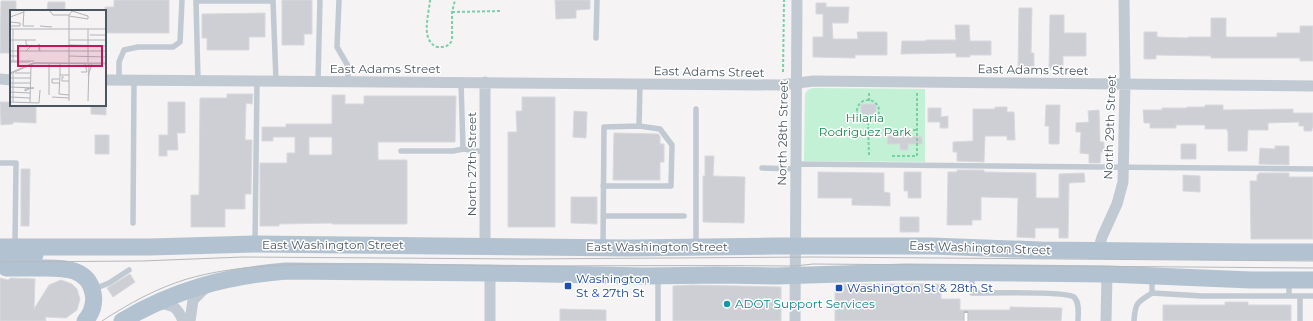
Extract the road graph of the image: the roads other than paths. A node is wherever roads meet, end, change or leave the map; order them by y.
1 (182, 0) edge
2 (320, 0) edge
3 (339, 0) edge
4 (597, 0) edge
5 (797, 0) edge
6 (1124, 0) edge
7 (596, 38) dead end
8 (106, 80) edge
9 (119, 80) junction
10 (134, 80) junction
11 (198, 81) junction
12 (257, 81) junction
13 (276, 81) junction
14 (318, 81) junction
15 (348, 82) junction
16 (461, 82) junction
17 (485, 82) junction
18 (640, 84) junction
19 (796, 84) junction
20 (1125, 84) junction
21 (1313, 86) edge
22 (696, 109) dead end
23 (639, 126) junction
24 (462, 149) junction
25 (401, 151) dead end
26 (485, 152) junction
27 (0, 163) edge
28 (795, 166) junction
29 (1123, 167) junction
30 (762, 168) dead end
31 (1313, 169) edge
32 (604, 186) junction
33 (603, 216) junction
34 (684, 216) dead end
35 (133, 223) dead end
36 (255, 244) junction
37 (485, 246) junction
38 (795, 246) junction
39 (8, 247) edge
40 (603, 247) junction
41 (696, 247) junction
42 (40, 251) junction
43 (1098, 251) junction
44 (1313, 252) edge
45 (0, 262) edge
46 (0, 268) edge
47 (129, 270) dead end
48 (795, 270) junction
49 (972, 272) junction
50 (490, 273) junction
51 (1106, 274) junction
52 (658, 276) junction
53 (1152, 276) junction
54 (1313, 280) edge
55 (209, 283) junction
56 (1288, 288) junction
57 (93, 291) junction
58 (1152, 293) junction
59 (1300, 296) junction
60 (1313, 296) edge
61 (155, 303) junction
62 (85, 321) edge
63 (112, 321) edge
64 (122, 321) edge
65 (183, 321) edge
66 (190, 321) edge
67 (490, 321) edge
68 (658, 321) edge
69 (795, 321) edge
70 (1078, 321) edge
71 (1106, 321) edge
72 (1134, 321) edge
73 (1300, 321) edge

1 - 9 lane
2 - 14 lane
3 - 15 lane
4 - 7 lane
5 - 19 street, North 28th Street
6 - 20 street, North 29th Street
8 - 9 street, East Adams Street
9 - 10 street, East Adams Street
10 - 11 street, East Adams Street
10 - 35 lane
11 - 12 street, East Adams Street
11 - 13 lane
12 - 13 street, East Adams Street
12 - 36 lane
13 - 14 street, East Adams Street
14 - 15 street, East Adams Street
15 - 16 street, East Adams Street
16 - 17 street, East Adams Street
16 - 24 lane
17 - 18 street, East Adams Street
17 - 26 street, North 27th Street
18 - 19 street, East Adams Street
18 - 23 lane
19 - 20 street, East Adams Street
19 - 28 street, North 28th Street
20 - 21 street, East Adams Street
20 - 29 street, North 29th Street
22 - 41 lane
23 - 32 lane
23 - 32 lane
24 - 25 lane
24 - 26 lane
26 - 37 street, North 27th Street
27 - 39 lane
28 - 29 lane
28 - 30 lane
28 - 38 street, North 28th Street
29 - 31 lane
29 - 43 street, North 29th Street
32 - 33 lane
33 - 34 lane
33 - 40 lane
36 - 37 main road, East Washington Street
36 - 42 main road, East Washington Street
37 - 40 main road, East Washington Street
38 - 41 main road, East Washington Street
38 - 43 main road, East Washington Street
38 - 48 street, North 28th Street
39 - 42 main road, East Washington Street
40 - 41 main road, East Washington Street
42 - 45 main road
43 - 44 main road, East Washington Street
46 - 57 main road
47 - 57 lane
48 - 49 main road, East Washington Street
48 - 52 main road, East Washington Street
48 - 69 street, North 28th Street
49 - 51 main road, East Washington Street
49 - 70 lane
50 - 52 main road, East Washington Street
50 - 55 main road, East Washington Street
50 - 67 street
51 - 53 main road, East Washington Street
51 - 71 street
52 - 68 lane
53 - 56 main road, East Washington Street
53 - 58 lane
54 - 56 main road, East Washington Street
55 - 61 main road, East Washington Street
55 - 66 street
56 - 58 lane
56 - 59 lane
57 - 62 main road
58 - 72 lane
59 - 60 lane
59 - 73 lane
61 - 63 main road
61 - 64 main road
61 - 65 street

